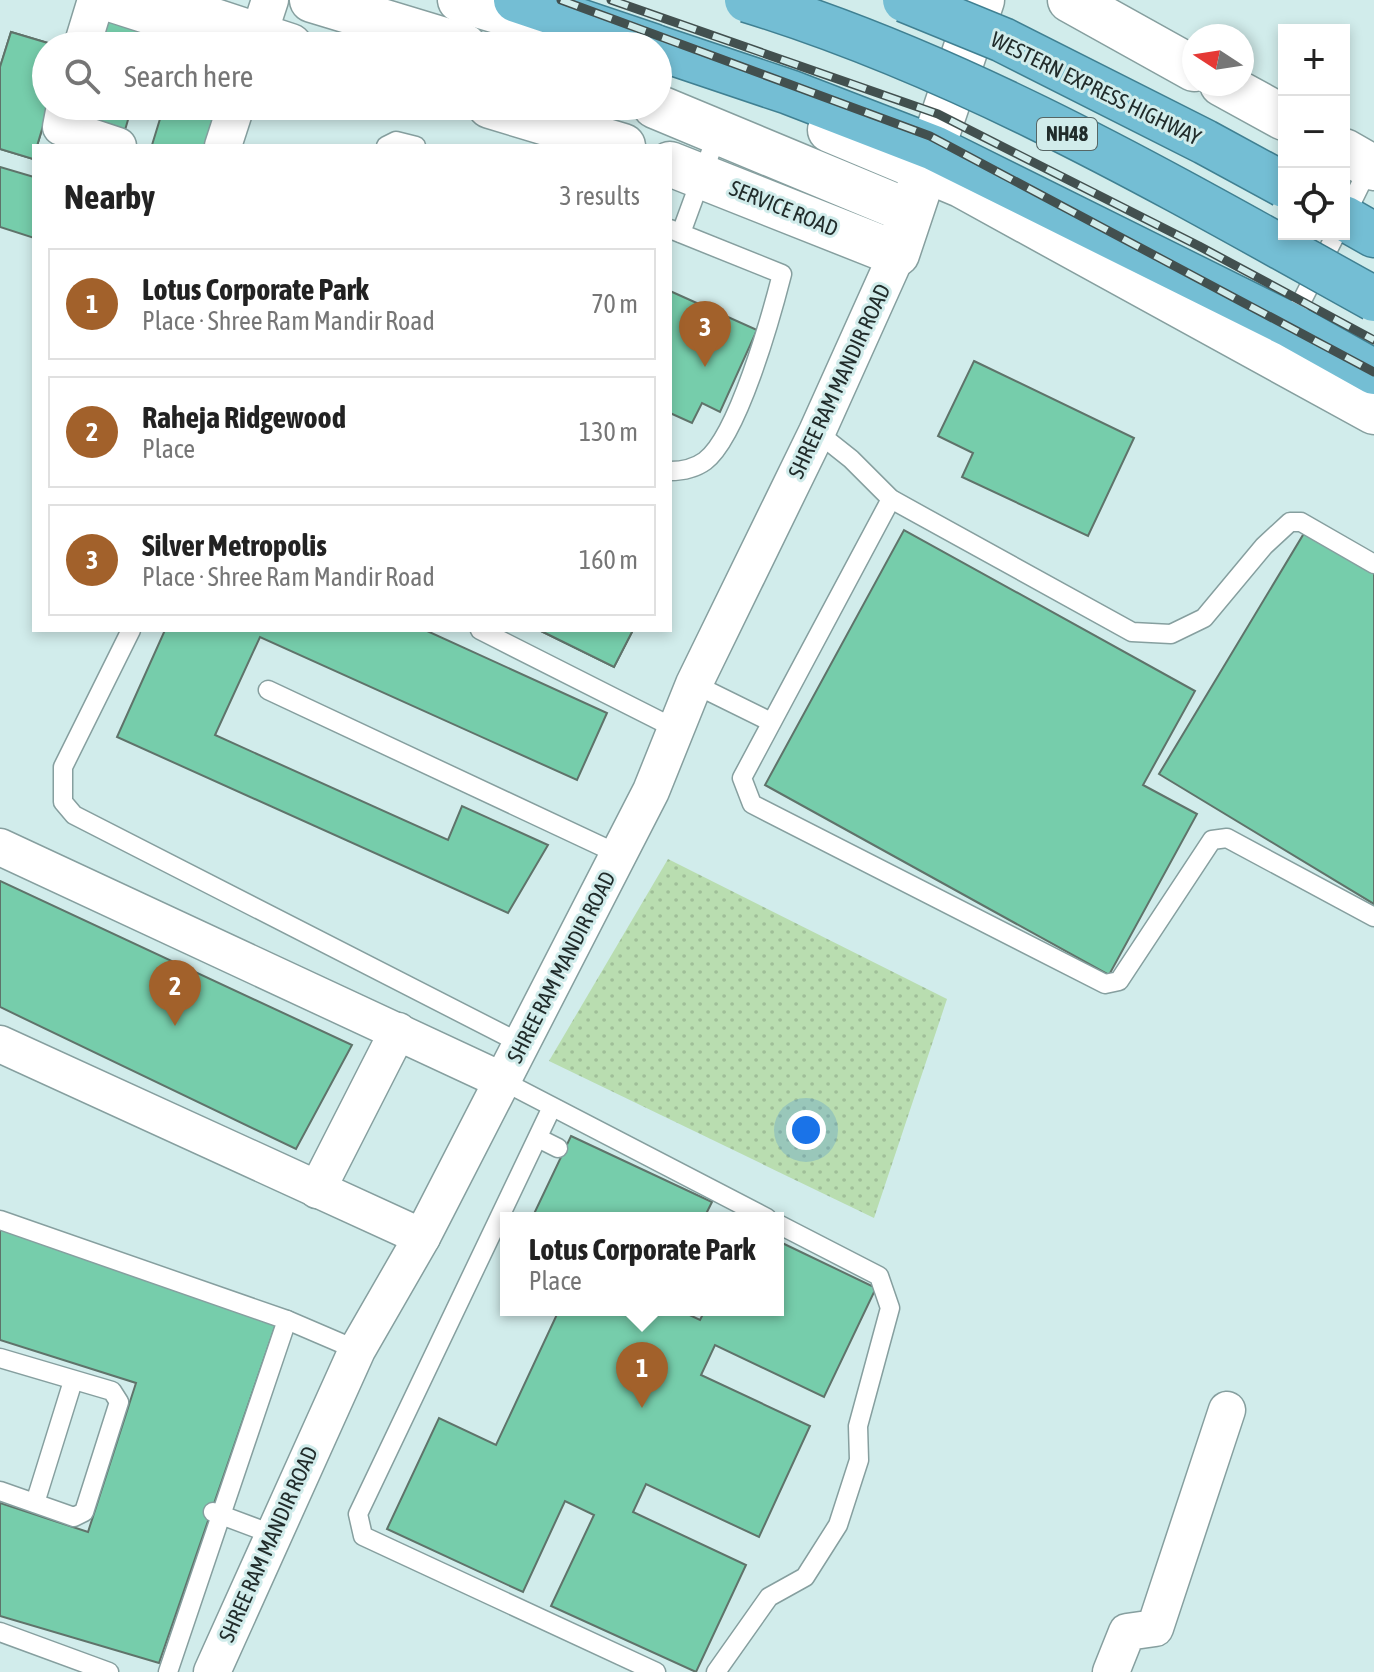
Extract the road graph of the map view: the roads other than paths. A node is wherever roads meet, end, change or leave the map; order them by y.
1 (98, 0) edge
2 (151, 0) edge
3 (312, 0) edge
4 (460, 0) edge
5 (516, 0) edge
6 (747, 0) edge
7 (905, 0) edge
8 (982, 0) edge
9 (1070, 0) edge
10 (87, 32) edge
11 (249, 32) edge
12 (253, 32) edge
13 (418, 32) edge
14 (565, 32) edge
15 (611, 32) edge
16 (672, 53) edge
17 (1182, 62) edge
18 (672, 68) edge
19 (1244, 96) edge
20 (672, 113) edge
21 (1278, 115) edge
22 (62, 120) edge
23 (231, 120) edge
24 (534, 120) edge
25 (568, 131) edge
26 (718, 132) junction
27 (112, 144) edge
28 (224, 144) edge
29 (616, 144) edge
30 (930, 159) junction
31 (1366, 160) edge
32 (687, 170) edge
33 (1278, 182) edge
34 (1350, 202) edge
35 (910, 212) junction
36 (1350, 221) edge
37 (676, 231) edge
38 (1374, 235) edge
39 (1333, 240) edge
40 (897, 254) junction
41 (1374, 299) edge
42 (1282, 340) junction
43 (1374, 372) edge
44 (1374, 412) edge
45 (817, 432) junction
46 (672, 471) edge
47 (891, 499) junction
48 (1374, 564) edge
49 (130, 632) edge
50 (484, 632) edge
51 (694, 684) junction
52 (268, 690) dead end
53 (771, 722) junction
54 (676, 729) junction
55 (0, 847) edge
56 (618, 854) junction
57 (1374, 917) edge
58 (398, 1031) junction
59 (0, 1044) edge
60 (522, 1044) junction
61 (503, 1081) junction
62 (552, 1107) junction
63 (538, 1138) junction
64 (558, 1148) dead end
65 (317, 1190) junction
66 (503, 1212) edge
67 (755, 1212) edge
68 (500, 1217) edge
69 (0, 1220) edge
70 (784, 1227) edge
71 (422, 1237) junction
72 (287, 1320) junction
73 (357, 1350) junction
74 (0, 1358) edge
75 (73, 1381) junction
76 (1227, 1410) dead end
77 (0, 1491) edge
78 (35, 1503) junction
79 (217, 1513) junction
80 (272, 1534) junction
81 (0, 1632) edge
82 (109, 1672) edge
83 (168, 1672) edge
84 (212, 1672) edge
85 (656, 1672) edge
86 (716, 1672) edge
87 (1111, 1672) edge

1 - 10 street
1 - 11 street
2 - 12 main road
3 - 13 main road
4 - 14 main road
5 - 15 highway
6 - 41 highway, NH48, bridge
7 - 33 highway, WESTERN EXPRESS HIGHWAY / NH48, bridge
8 - 30 main road
9 - 17 main road
16 - 30 highway
18 - 30 main road
19 - 21 main road
20 - 26 main road
22 - 27 street
23 - 28 street
24 - 25 main road
25 - 29 main road
26 - 32 lane
26 - 35 main road
30 - 35 main road
30 - 42 highway
31 - 34 lane
32 - 37 lane
32 - 40 main road, SERVICE ROAD
35 - 40 main road
36 - 38 highway
37 - 46 lane
39 - 42 lane
40 - 45 street, SHREE RAM MANDIR ROAD
42 - 43 highway
42 - 44 main road
45 - 47 lane
45 - 51 street, SHREE RAM MANDIR ROAD
47 - 48 lane
47 - 53 lane
49 - 60 lane
50 - 54 lane
51 - 53 lane
51 - 54 street, SHREE RAM MANDIR ROAD
52 - 56 lane
53 - 57 lane
54 - 56 street, SHREE RAM MANDIR ROAD
55 - 58 street
56 - 60 street, SHREE RAM MANDIR ROAD
58 - 61 street
58 - 65 street
59 - 65 street
60 - 61 street, SHREE RAM MANDIR ROAD
61 - 62 lane
61 - 71 street, SHREE RAM MANDIR ROAD
62 - 63 lane
62 - 67 lane
63 - 64 lane
63 - 66 lane
65 - 71 street
68 - 85 lane
69 - 72 lane
70 - 86 lane
71 - 73 street, SHREE RAM MANDIR ROAD
72 - 73 lane
72 - 79 lane
73 - 80 street, SHREE RAM MANDIR ROAD
74 - 75 lane
75 - 78 lane
75 - 78 lane
76 - 87 street
77 - 78 lane
79 - 80 lane
79 - 83 lane
80 - 84 street, SHREE RAM MANDIR ROAD
81 - 82 lane

